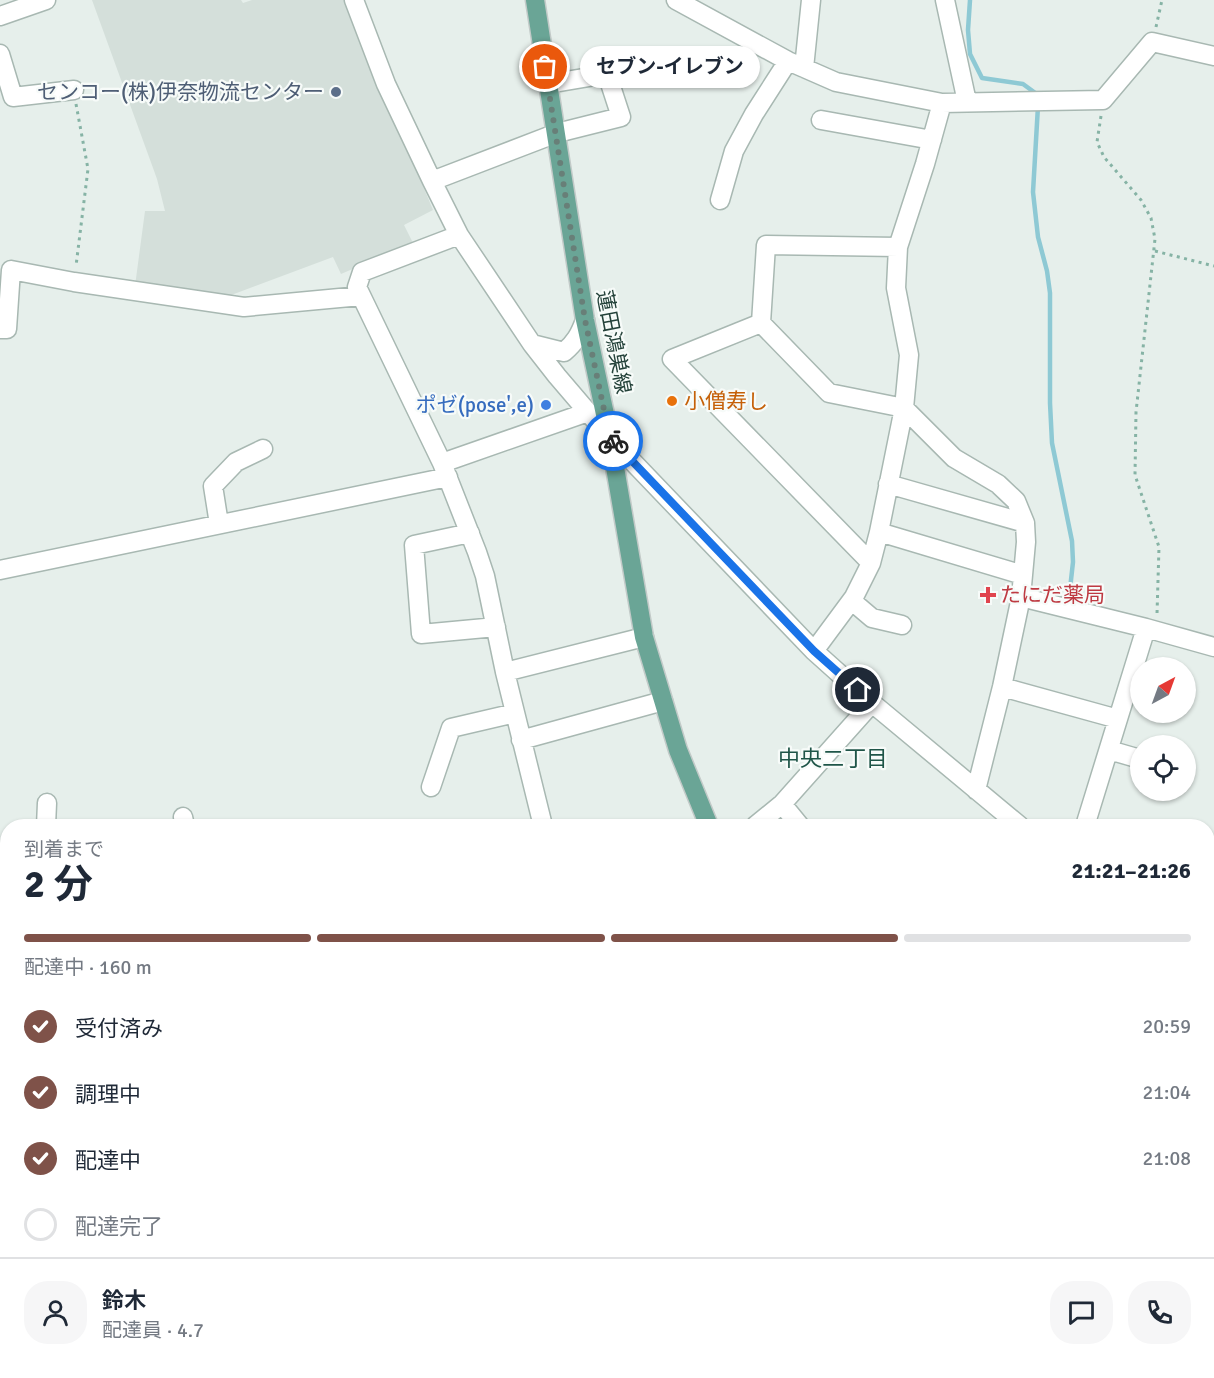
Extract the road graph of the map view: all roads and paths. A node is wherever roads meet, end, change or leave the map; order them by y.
1 (46, 0) edge
2 (354, 0) edge
3 (534, 0) edge
4 (675, 0) edge
5 (811, 0) edge
6 (945, 0) edge
7 (1162, 0) edge
8 (0, 16) edge
9 (1152, 42) junction
10 (0, 54) edge
11 (1214, 56) edge
12 (796, 64) junction
13 (548, 84) junction
14 (74, 90) joint
15 (1103, 99) junction
16 (967, 102) junction
17 (942, 103) junction
18 (821, 120) dead end
19 (556, 133) junction
20 (932, 140) junction
21 (432, 181) junction
22 (720, 200) dead end
23 (459, 235) junction
24 (898, 247) junction
25 (1155, 251) junction
26 (1214, 266) edge
27 (74, 282) junction
28 (361, 296) junction
29 (585, 320) junction
30 (761, 323) junction
31 (0, 329) edge
32 (532, 344) junction
33 (904, 408) junction
34 (588, 412) junction
35 (610, 438) junction
36 (264, 449) dead end
37 (445, 470) junction
38 (888, 484) junction
39 (1025, 523) junction
40 (219, 524) junction
41 (879, 532) junction
42 (470, 533) junction
43 (871, 563) junction
44 (0, 570) edge
45 (1023, 575) junction
46 (1021, 597) junction
47 (852, 601) junction
48 (902, 625) dead end
49 (496, 627) junction
50 (1150, 629) junction
51 (644, 637) junction
52 (1214, 647) edge
53 (814, 651) junction
54 (505, 672) junction
55 (1002, 687) junction
56 (663, 701) junction
57 (872, 703) junction
58 (515, 713) junction
59 (1118, 719) junction
60 (521, 740) junction
61 (1109, 750) junction
62 (1130, 756) edge
63 (431, 787) dead end
64 (976, 790) junction
65 (47, 803) dead end
66 (782, 804) junction
67 (46, 819) edge
68 (541, 819) edge
69 (706, 819) edge
70 (764, 819) edge
71 (794, 819) edge
72 (1011, 819) edge
73 (1087, 819) edge

1 - 8 street
2 - 21 street
3 - 13 main road, 蓮田鴻巣線
4 - 12 street
5 - 12 street
6 - 16 street
7 - 9 path
9 - 11 street
9 - 15 street
10 - 14 street
12 - 17 street
12 - 22 street
13 - 19 main road, 蓮田鴻巣線
13 - 19 street
14 - 27 path
15 - 16 street
15 - 25 path
16 - 17 street
17 - 20 street
18 - 20 street
19 - 21 street
19 - 29 main road, 蓮田鴻巣線
20 - 24 street
21 - 23 street
23 - 28 street
23 - 32 street
24 - 30 street
24 - 33 street
25 - 26 path
25 - 50 path
27 - 28 street
27 - 31 street
28 - 37 street
29 - 32 street
29 - 35 main road, 蓮田鴻巣線
30 - 33 street
30 - 43 street
32 - 34 street
33 - 38 street
33 - 39 street
34 - 35 street
34 - 37 street
35 - 51 main road, 蓮田鴻巣線
35 - 53 street
36 - 40 street
37 - 40 street
37 - 42 street
38 - 39 street
38 - 41 street
39 - 45 street
40 - 44 street
41 - 43 street
41 - 45 street
42 - 49 street
42 - 49 street
43 - 47 street
45 - 46 street
46 - 50 street
46 - 55 street
47 - 48 street
47 - 53 street
49 - 54 street
50 - 52 street
50 - 59 street
51 - 54 street
51 - 56 main road, 蓮田鴻巣線
53 - 57 street
54 - 58 street
55 - 59 street
55 - 64 street
56 - 60 street
56 - 69 main road, 蓮田鴻巣線
57 - 64 street
57 - 66 street
58 - 60 street
58 - 63 street
59 - 61 street
60 - 68 street
61 - 62 street
61 - 73 street
64 - 72 street
65 - 67 street
66 - 70 street
66 - 71 street

